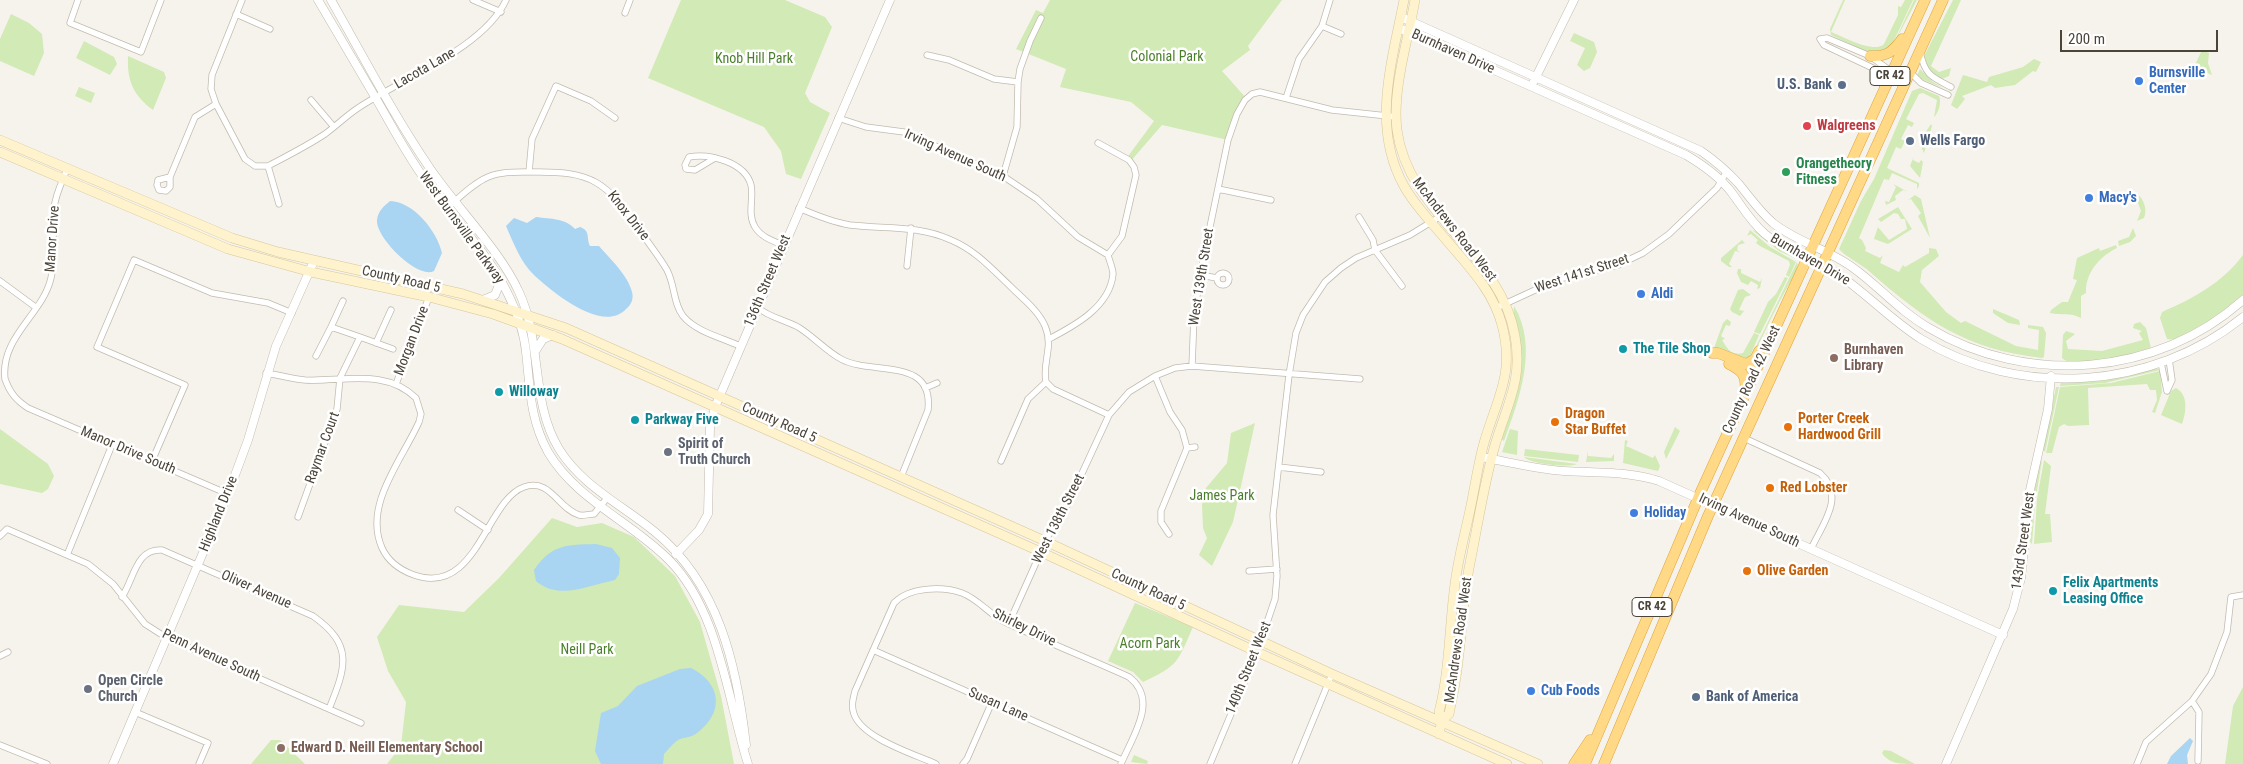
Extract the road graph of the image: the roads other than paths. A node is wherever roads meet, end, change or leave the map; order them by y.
1 (78, 0) edge
2 (162, 0) edge
3 (242, 0) edge
4 (318, 0) edge
5 (331, 0) edge
6 (473, 0) edge
7 (506, 0) edge
8 (630, 0) edge
9 (890, 0) edge
10 (1330, 0) edge
11 (1404, 0) edge
12 (1415, 0) edge
13 (1574, 0) edge
14 (1943, 0) edge
15 (1924, 2) edge
16 (501, 12) junction
17 (625, 13) dead end
18 (236, 14) junction
19 (1401, 17) junction
20 (1041, 18) dead end
21 (1411, 21) junction
22 (1322, 26) junction
23 (1399, 28) junction
24 (270, 29) dead end
25 (1409, 33) junction
26 (1341, 34) dead end
27 (1920, 52) junction
28 (927, 55) dead end
29 (1870, 56) junction
30 (1892, 72) junction
31 (1910, 72) junction
32 (1537, 77) junction
33 (1018, 82) junction
34 (1532, 86) junction
35 (1951, 87) dead end
36 (1884, 90) junction
37 (385, 92) junction
38 (1948, 96) dead end
39 (375, 98) junction
40 (1286, 98) junction
41 (311, 100) dead end
42 (216, 104) junction
43 (1385, 116) junction
44 (1397, 117) junction
45 (614, 118) dead end
46 (838, 118) junction
47 (334, 127) junction
48 (1881, 136) junction
49 (0, 140) edge
50 (1098, 143) dead end
51 (0, 152) edge
52 (715, 158) junction
53 (268, 166) junction
54 (67, 169) junction
55 (1727, 171) junction
56 (529, 172) junction
57 (1003, 176) junction
58 (170, 177) dead end
59 (63, 179) junction
60 (1722, 182) junction
61 (1218, 188) junction
62 (1271, 200) dead end
63 (454, 202) junction
64 (279, 204) dead end
65 (799, 208) junction
66 (446, 209) junction
67 (1441, 216) junction
68 (1359, 217) dead end
69 (1432, 223) junction
70 (911, 228) junction
71 (783, 245) junction
72 (1813, 246) junction
73 (1375, 250) junction
74 (1828, 252) junction
75 (1108, 255) junction
76 (1808, 258) junction
77 (314, 261) junction
78 (1823, 265) junction
79 (907, 266) dead end
80 (311, 272) junction
81 (1200, 275) junction
82 (498, 277) junction
83 (1217, 278) dead end
84 (0, 281) edge
85 (1797, 282) junction
86 (1402, 286) dead end
87 (429, 297) junction
88 (482, 300) junction
89 (2243, 300) edge
90 (343, 301) dead end
91 (1506, 302) junction
92 (34, 306) junction
93 (757, 307) junction
94 (1496, 308) junction
95 (391, 310) dead end
96 (514, 310) junction
97 (292, 313) junction
98 (527, 314) junction
99 (2243, 317) edge
100 (519, 323) junction
101 (531, 326) junction
102 (331, 327) junction
103 (553, 335) junction
104 (360, 337) junction
105 (1049, 339) junction
106 (376, 343) junction
107 (740, 346) junction
108 (393, 349) dead end
109 (536, 350) junction
110 (316, 356) dead end
111 (2170, 359) junction
112 (2161, 363) junction
113 (1192, 366) junction
114 (2052, 366) junction
115 (266, 373) junction
116 (1289, 375) junction
117 (1155, 376) junction
118 (340, 378) junction
119 (1360, 379) dead end
120 (2051, 379) junction
121 (937, 382) dead end
122 (1046, 382) junction
123 (396, 384) junction
124 (925, 388) junction
125 (719, 396) junction
126 (1744, 396) junction
127 (715, 406) junction
128 (28, 408) joint
129 (543, 412) junction
130 (534, 415) junction
131 (1109, 415) junction
132 (1744, 438) junction
133 (112, 445) junction
134 (1195, 447) dead end
135 (1187, 448) junction
136 (1481, 458) junction
137 (1492, 459) junction
138 (152, 461) junction
139 (1001, 461) dead end
140 (1279, 467) junction
141 (1320, 472) dead end
142 (901, 477) junction
143 (228, 494) junction
144 (608, 497) junction
145 (1698, 498) junction
146 (1713, 504) junction
147 (602, 506) junction
148 (458, 510) dead end
149 (298, 517) dead end
150 (0, 523) edge
151 (7, 529) junction
152 (488, 530) junction
153 (1169, 534) dead end
154 (0, 536) edge
155 (1045, 541) junction
156 (1811, 549) junction
157 (677, 552) junction
158 (1041, 552) junction
159 (67, 554) junction
160 (670, 561) junction
161 (198, 565) junction
162 (1277, 569) junction
163 (1249, 571) dead end
164 (2243, 595) edge
165 (122, 596) junction
166 (1009, 624) junction
167 (2003, 635) junction
168 (167, 638) junction
169 (1260, 642) junction
170 (873, 650) junction
171 (8, 652) dead end
172 (1256, 652) junction
173 (0, 656) edge
174 (1332, 674) junction
175 (1328, 684) junction
176 (2192, 701) junction
177 (992, 702) junction
178 (329, 708) junction
179 (135, 712) junction
180 (1606, 714) junction
181 (1442, 720) junction
182 (361, 723) dead end
183 (1439, 734) junction
184 (0, 745) edge
185 (2198, 761) dead end
186 (1122, 762) edge
187 (1605, 763) edge
188 (47, 764) edge
189 (113, 764) edge
190 (199, 764) edge
191 (936, 764) edge
192 (962, 764) edge
193 (1210, 764) edge
194 (1294, 764) edge
195 (1507, 764) edge
196 (1538, 764) edge
197 (1574, 764) edge
198 (1585, 764) edge
199 (1946, 764) edge
200 (2137, 764) edge

1 - 2 street
3 - 18 street
4 - 39 street, West Burnsville Parkway
5 - 37 street, West Burnsville Parkway
6 - 16 street
7 - 16 street, Lacota Lane
8 - 17 street
9 - 46 street, 136th Street West
10 - 22 street
11 - 19 main road, McAndrews Road West
12 - 21 main road, McAndrews Road West
13 - 32 street
14 - 27 highway, County Road 42 West / CR 42
15 - 29 highway
15 - 30 highway, County Road 42 West / CR 42
15 - 31 highway
16 - 37 street, Lacota Lane
18 - 24 street
18 - 42 street
19 - 21 street, Burnhaven Drive
19 - 23 main road, McAndrews Road West
20 - 33 street
21 - 25 main road, McAndrews Road West
21 - 32 street, Burnhaven Drive
22 - 26 street
22 - 40 street
23 - 25 street, Burnhaven Drive
23 - 43 main road, McAndrews Road West
25 - 34 street, Burnhaven Drive
25 - 44 main road, McAndrews Road West
27 - 31 highway, County Road 42 West / CR 42
27 - 35 street
28 - 33 street
29 - 30 street
29 - 36 street
30 - 36 highway, County Road 42 West / CR 42
30 - 48 highway
31 - 38 street
31 - 48 highway, County Road 42 West / CR 42
32 - 34 street
32 - 55 street, Burnhaven Drive
33 - 57 street
34 - 60 street, Burnhaven Drive
36 - 72 highway, County Road 42 West / CR 42
37 - 39 street, Lacota Lane
37 - 63 street, West Burnsville Parkway
39 - 47 street, Lacota Lane
39 - 66 street, West Burnsville Parkway
40 - 43 street
40 - 61 street, West 139th Street
41 - 47 street
42 - 53 street
42 - 58 street
43 - 44 street
43 - 69 main road, McAndrews Road West
44 - 67 main road, McAndrews Road West
45 - 56 street
46 - 57 street, Irving Avenue South
46 - 65 street, 136th Street West
47 - 53 street, Lacota Lane
48 - 74 highway, County Road 42 West / CR 42
49 - 54 main road, County Road 5
50 - 75 street
51 - 59 main road, County Road 5
52 - 52 street
52 - 71 street
53 - 64 street
54 - 59 street, Manor Drive
54 - 77 main road, County Road 5
55 - 60 street, West 141st Street
55 - 72 street, Burnhaven Drive
56 - 63 street, Knox Drive
56 - 107 street, Knox Drive
57 - 75 street, Irving Avenue South
59 - 80 main road, County Road 5
59 - 92 street, Manor Drive
60 - 76 street, Burnhaven Drive
60 - 91 street, West 141st Street
61 - 62 street
61 - 81 street, West 139th Street
63 - 66 street, Knox Drive
63 - 98 street, West Burnsville Parkway
65 - 70 street
65 - 71 street, 136th Street West
66 - 82 street, West Burnsville Parkway
67 - 69 street, 140th Street West
67 - 91 main road, McAndrews Road West
68 - 73 street
69 - 73 street, 140th Street West
69 - 94 main road, McAndrews Road West
70 - 79 street
70 - 105 street
71 - 93 street, 136th Street West
72 - 74 street, Burnhaven Drive
72 - 76 highway, County Road 42 West / CR 42
73 - 86 street
73 - 116 street, 140th Street West
74 - 78 highway, County Road 42 West / CR 42
74 - 114 street, Burnhaven Drive
75 - 105 street
76 - 78 street, Burnhaven Drive
76 - 85 highway, County Road 42 West / CR 42
77 - 80 street, Highland Drive
77 - 88 main road, County Road 5
78 - 120 street, Burnhaven Drive
78 - 132 highway, County Road 42 West / CR 42
80 - 87 main road, County Road 5
80 - 97 street, Highland Drive
81 - 83 street
81 - 113 street, West 139th Street
82 - 88 street
82 - 96 street, West Burnsville Parkway
84 - 92 street
85 - 126 highway, County Road 42 West / CR 42
85 - 126 highway
87 - 100 main road, County Road 5
87 - 123 street, Morgan Drive
88 - 96 main road, County Road 5
89 - 114 street, Burnhaven Drive
90 - 102 street
91 - 94 street, West 141st Street
91 - 137 main road, McAndrews Road West
92 - 128 street, Manor Drive
93 - 107 street, 136th Street West
93 - 124 street
94 - 136 main road, McAndrews Road West
95 - 106 street
96 - 98 main road, County Road 5
96 - 100 street, West Burnsville Parkway
97 - 115 street, Highland Drive
97 - 138 street
98 - 101 street, West Burnsville Parkway
98 - 125 main road, County Road 5
99 - 111 street, Burnhaven Drive
100 - 101 main road, County Road 5
100 - 130 street, West Burnsville Parkway
101 - 103 main road, County Road 5
101 - 109 street, West Burnsville Parkway
102 - 104 street
102 - 110 street
103 - 109 street
103 - 127 main road, County Road 5
104 - 106 street
104 - 118 street
105 - 122 street
106 - 108 street
107 - 125 street, 136th Street West
109 - 129 street, West Burnsville Parkway
111 - 112 street, Burnhaven Drive
111 - 112 street
112 - 120 street, Burnhaven Drive
113 - 116 street, West 138th Street
113 - 117 street, West 138th Street
114 - 120 street, 143rd Street West
115 - 118 street
115 - 143 street, Highland Drive
116 - 119 street
116 - 140 street, 140th Street West
117 - 131 street, West 138th Street
117 - 135 street
118 - 123 street
118 - 149 street, Raymar Court
120 - 167 street, 143rd Street West
121 - 124 street
122 - 131 street
122 - 139 street
123 - 152 street
124 - 142 street
125 - 127 street, 136th Street West
125 - 142 main road, County Road 5
126 - 145 highway, County Road 42 West / CR 42
127 - 157 street, 136th Street West
127 - 158 main road, County Road 5
128 - 133 street, Manor Drive South
129 - 130 street
129 - 144 street, West Burnsville Parkway
130 - 147 street, West Burnsville Parkway
131 - 155 street, West 138th Street
132 - 146 highway, County Road 42 West / CR 42
132 - 156 street
133 - 138 street, Manor Drive South
133 - 159 street
134 - 135 street
135 - 153 street
136 - 137 street, Irving Avenue South
136 - 181 main road, McAndrews Road West
137 - 145 street, Irving Avenue South
137 - 181 main road, McAndrews Road West
138 - 143 street, Manor Drive South
140 - 141 street
140 - 162 street, 140th Street West
142 - 155 main road, County Road 5
143 - 161 street, Highland Drive
144 - 147 street
144 - 157 street, West Burnsville Parkway
145 - 146 street, Irving Avenue South
145 - 180 highway, County Road 42 West / CR 42
146 - 156 street, Irving Avenue South
146 - 187 highway, County Road 42 West / CR 42
147 - 152 street
147 - 160 street, West Burnsville Parkway
148 - 152 street
150 - 151 street, Penn Avenue South
151 - 154 street
151 - 159 street, Penn Avenue South
155 - 158 street, West 138th Street
155 - 169 main road, County Road 5
156 - 167 street, Irving Avenue South
157 - 160 street, 136th Street West
157 - 160 street, West Burnsville Parkway
158 - 166 street, West 138th Street
158 - 172 main road, County Road 5
159 - 165 street, Penn Avenue South
161 - 165 street, Oliver Avenue
161 - 168 street, Highland Drive
161 - 178 street, Oliver Avenue
162 - 163 street
162 - 169 street, 140th Street West
164 - 176 street
165 - 168 street, Penn Avenue South
166 - 170 street, Shirley Drive
166 - 186 street, Shirley Drive
167 - 199 street, 143rd Street West
168 - 178 street, Penn Avenue South
168 - 179 street, Highland Drive
169 - 172 street, 140th Street West
169 - 174 main road, County Road 5
170 - 177 street, Susan Lane
170 - 191 street, Shirley Drive
171 - 173 street
172 - 175 main road, County Road 5
172 - 193 street, 140th Street West
174 - 175 street
174 - 181 main road, County Road 5
175 - 183 main road, County Road 5
175 - 194 street
176 - 185 street
176 - 200 street
177 - 186 street, Susan Lane
177 - 192 street
178 - 182 street, Penn Avenue South
179 - 189 street, Highland Drive
179 - 190 street
180 - 197 highway
180 - 198 highway, County Road 42 West / CR 42
181 - 183 main road, McAndrews Road West
181 - 196 main road, County Road 5
183 - 195 main road, County Road 5
184 - 188 street

